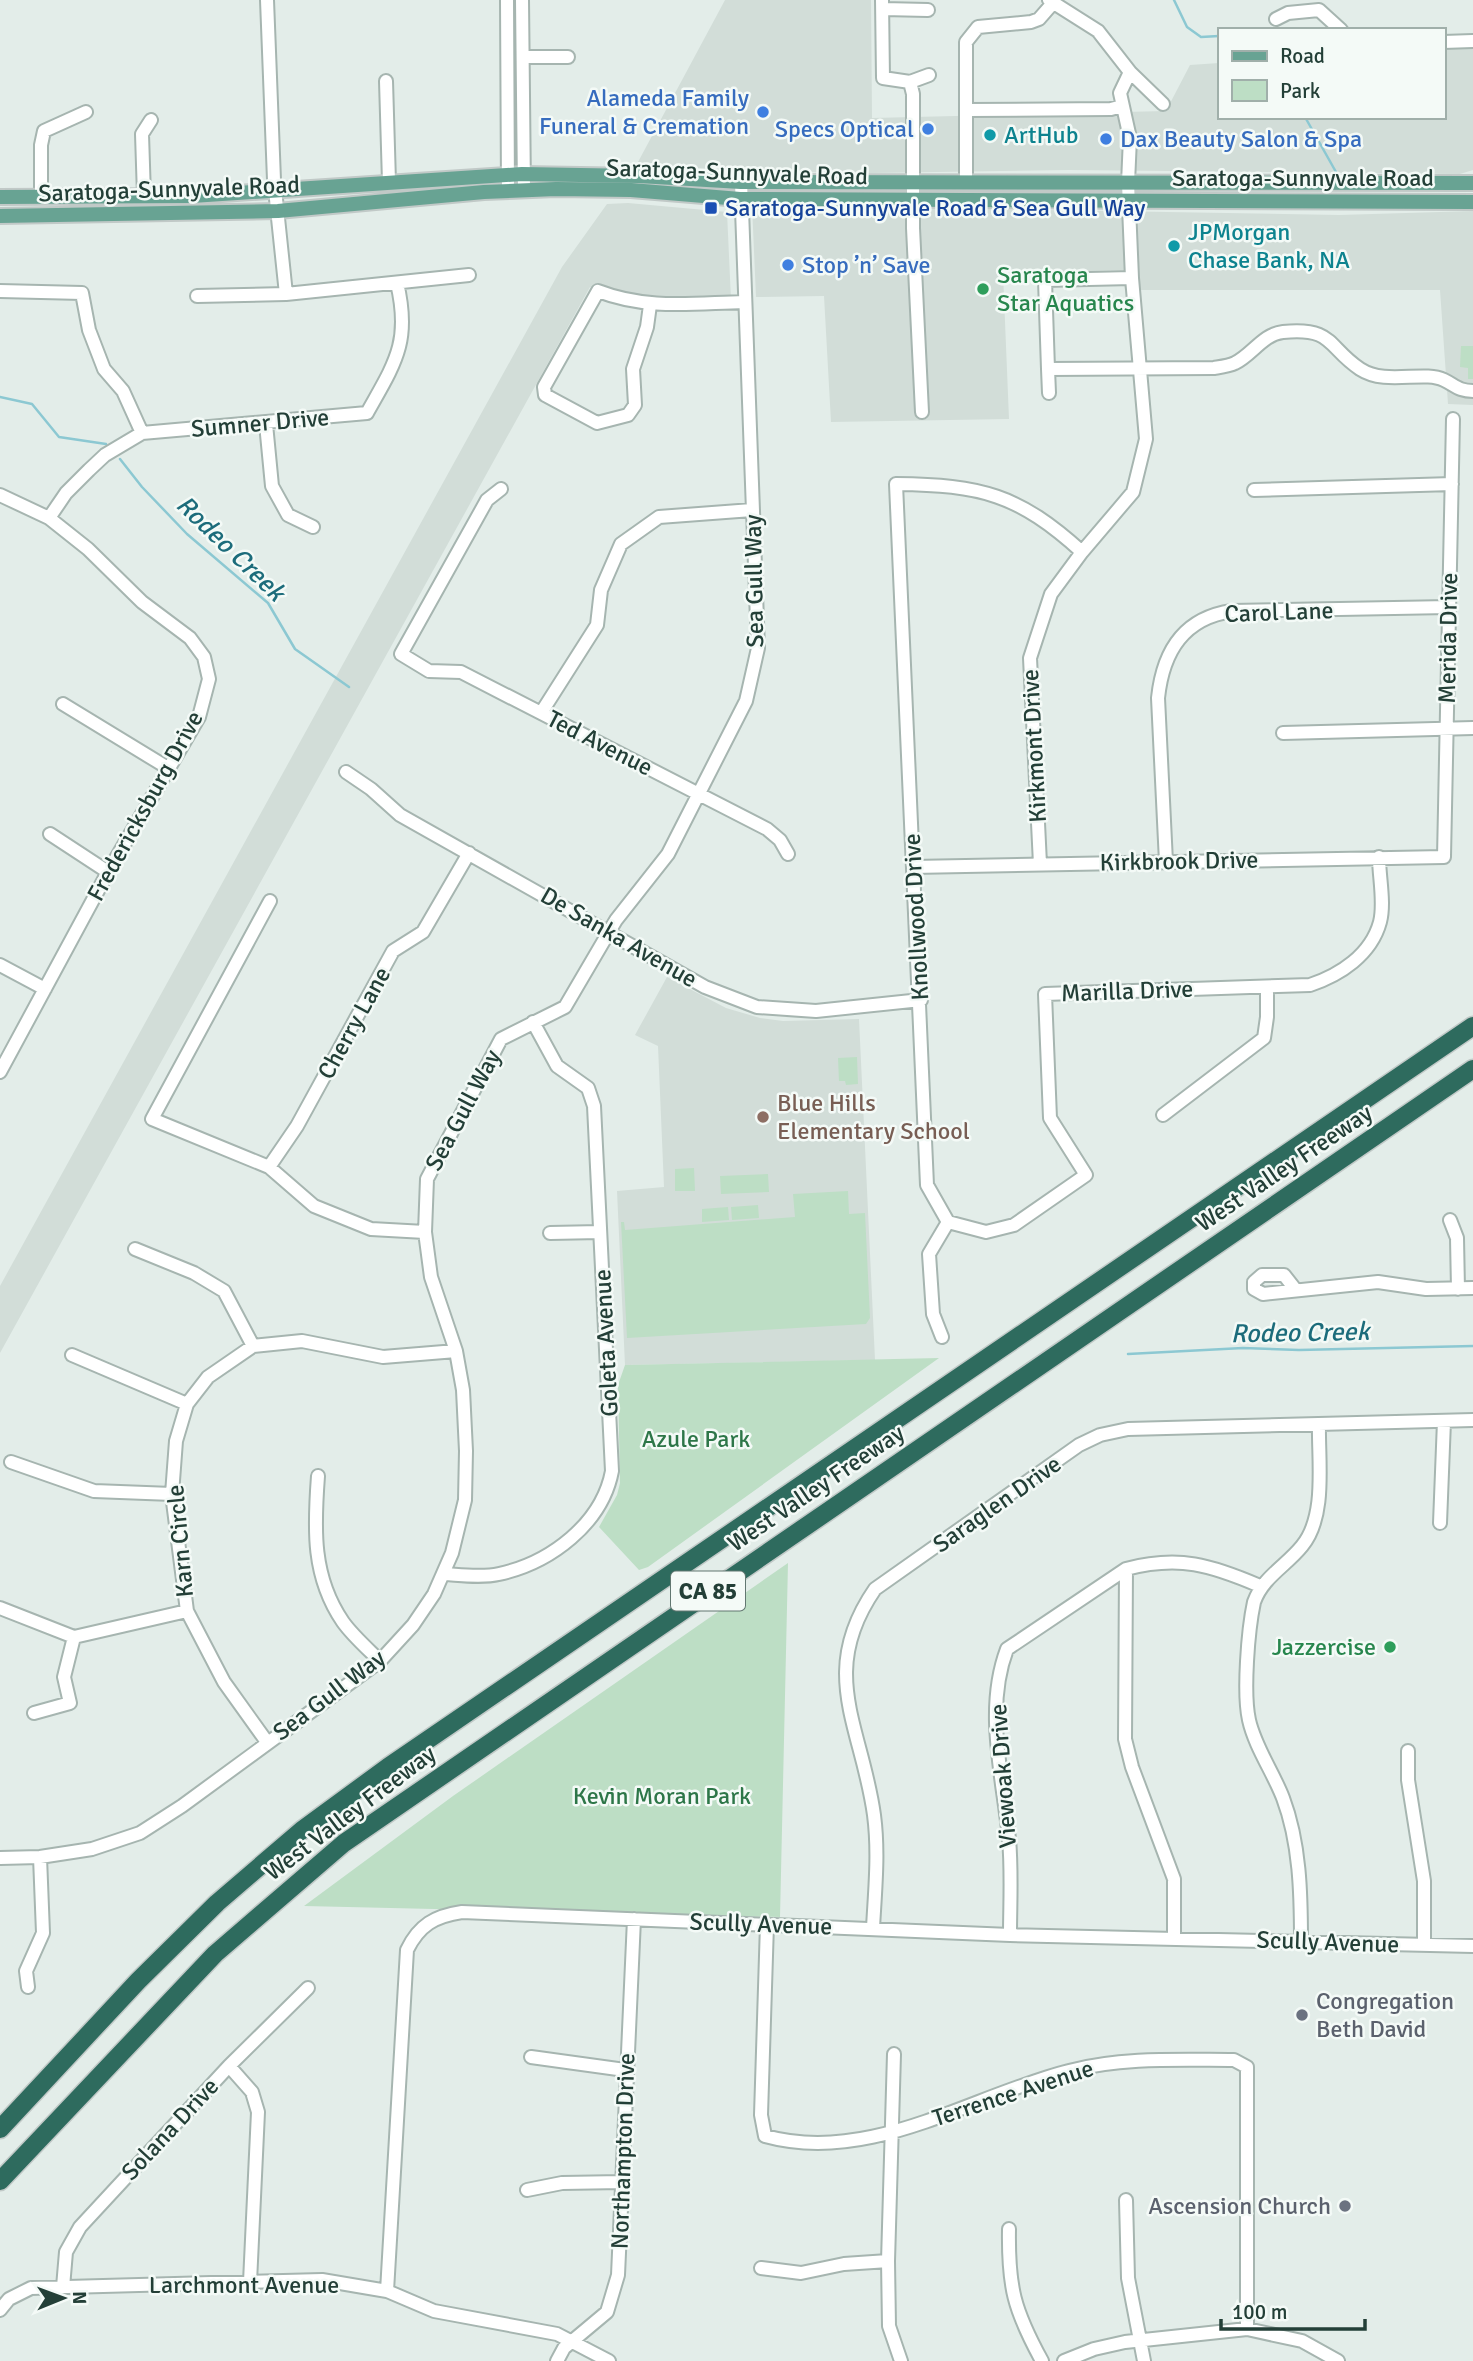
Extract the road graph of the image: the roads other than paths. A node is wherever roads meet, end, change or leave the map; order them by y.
1 (267, 0) edge
2 (507, 1) edge
3 (522, 1) edge
4 (1051, 1) edge
5 (882, 5) edge
6 (928, 10) dead end
7 (1276, 19) dead end
8 (1339, 28) edge
9 (1473, 41) edge
10 (1445, 42) edge
11 (523, 57) junction
12 (568, 57) dead end
13 (1129, 72) junction
14 (929, 75) dead end
15 (386, 81) dead end
16 (910, 82) junction
17 (508, 85) junction
18 (523, 85) junction
19 (1163, 104) dead end
20 (1122, 106) junction
21 (967, 110) junction
22 (86, 112) dead end
23 (151, 120) dead end
24 (515, 175) junction
25 (966, 180) junction
26 (389, 182) junction
27 (741, 182) junction
28 (1470, 182) edge
29 (914, 183) junction
30 (1128, 183) junction
31 (524, 190) junction
32 (276, 191) junction
33 (508, 191) junction
34 (41, 196) junction
35 (144, 196) junction
36 (0, 197) edge
37 (740, 198) junction
38 (915, 200) junction
39 (1129, 201) junction
40 (1473, 202) edge
41 (278, 211) junction
42 (0, 216) edge
43 (469, 275) dead end
44 (1132, 278) junction
45 (397, 282) junction
46 (0, 291) edge
47 (286, 294) junction
48 (197, 296) dead end
49 (744, 302) junction
50 (650, 305) junction
51 (1140, 368) junction
52 (1048, 369) junction
53 (1473, 391) edge
54 (1049, 393) dead end
55 (922, 412) dead end
56 (1453, 419) dead end
57 (266, 424) junction
58 (142, 433) junction
59 (1452, 484) junction
60 (500, 489) dead end
61 (1254, 490) dead end
62 (0, 495) edge
63 (752, 510) junction
64 (49, 518) junction
65 (313, 527) dead end
66 (1082, 552) junction
67 (1449, 607) junction
68 (63, 704) dead end
69 (541, 713) junction
70 (1473, 728) edge
71 (1446, 729) junction
72 (1283, 733) dead end
73 (168, 768) junction
74 (346, 772) dead end
75 (699, 793) junction
76 (50, 834) dead end
77 (469, 853) junction
78 (788, 854) dead end
79 (1379, 857) junction
80 (1444, 857) joint
81 (1166, 862) junction
82 (1040, 864) junction
83 (913, 867) junction
84 (108, 872) junction
85 (270, 901) dead end
86 (609, 930) junction
87 (0, 965) edge
88 (1267, 987) junction
89 (45, 989) junction
90 (921, 1000) junction
91 (533, 1022) junction
92 (1473, 1026) edge
93 (1473, 1069) edge
94 (0, 1072) edge
95 (1163, 1115) dead end
96 (269, 1167) junction
97 (1450, 1220) dead end
98 (948, 1222) junction
99 (425, 1231) junction
100 (600, 1232) junction
101 (550, 1233) dead end
102 (135, 1249) dead end
103 (1473, 1288) edge
104 (1295, 1289) dead end
105 (1458, 1289) junction
106 (942, 1337) dead end
107 (253, 1346) junction
108 (456, 1351) junction
109 (72, 1355) dead end
110 (187, 1404) junction
111 (1473, 1420) edge
112 (1444, 1421) junction
113 (1319, 1424) junction
114 (11, 1462) dead end
115 (318, 1476) dead end
116 (172, 1494) junction
117 (1440, 1523) dead end
118 (1126, 1569) junction
119 (445, 1574) junction
120 (1260, 1586) junction
121 (0, 1608) edge
122 (187, 1611) junction
123 (74, 1637) junction
124 (380, 1661) junction
125 (34, 1713) dead end
126 (267, 1742) junction
127 (1408, 1751) dead end
128 (40, 1857) junction
129 (0, 1858) edge
130 (634, 1919) junction
131 (767, 1924) junction
132 (873, 1928) junction
133 (1010, 1936) junction
134 (1174, 1938) junction
135 (1301, 1941) junction
136 (1424, 1945) junction
137 (1473, 1947) edge
138 (28, 1987) dead end
139 (308, 1988) dead end
140 (894, 2054) dead end
141 (531, 2057) dead end
142 (229, 2066) junction
143 (625, 2070) junction
144 (0, 2129) edge
145 (892, 2133) junction
146 (0, 2181) edge
147 (622, 2182) junction
148 (527, 2190) dead end
149 (1126, 2200) dead end
150 (1009, 2229) dead end
151 (888, 2260) junction
152 (761, 2268) dead end
153 (250, 2282) junction
154 (63, 2287) junction
155 (387, 2291) junction
156 (0, 2310) edge
157 (1247, 2329) junction
158 (573, 2340) junction
159 (1141, 2341) junction
160 (1315, 2356) edge
161 (557, 2361) edge
162 (609, 2361) edge
163 (901, 2361) edge
164 (1042, 2361) edge
165 (1064, 2361) edge
166 (1144, 2361) edge
167 (1338, 2361) edge

1 - 32 street
2 - 3 street
2 - 17 street
3 - 11 street
4 - 13 street
4 - 21 street
5 - 6 street
5 - 16 street
7 - 8 street
9 - 10 street
11 - 12 street
11 - 18 street
13 - 19 street
13 - 20 street
14 - 16 street
15 - 26 street
16 - 29 street
17 - 18 street
17 - 24 street
18 - 24 street
20 - 21 street
20 - 30 street, Kirkmont Drive
21 - 25 street
22 - 34 street
23 - 35 street
24 - 26 main road, Saratoga-Sunnyvale Road
24 - 27 main road, Saratoga-Sunnyvale Road
24 - 31 street
24 - 33 street
25 - 29 main road, Saratoga-Sunnyvale Road
25 - 30 main road, Saratoga-Sunnyvale Road
26 - 32 main road, Saratoga-Sunnyvale Road
27 - 29 main road, Saratoga-Sunnyvale Road
27 - 37 street, Sea Gull Way
28 - 30 main road, Saratoga-Sunnyvale Road
29 - 38 street
30 - 39 street, Kirkmont Drive
31 - 33 main road, Saratoga-Sunnyvale Road
31 - 37 main road, Saratoga-Sunnyvale Road
32 - 35 main road, Saratoga-Sunnyvale Road
32 - 41 street
33 - 41 main road, Saratoga-Sunnyvale Road
34 - 35 main road, Saratoga-Sunnyvale Road
34 - 36 main road, Saratoga-Sunnyvale Road
37 - 38 main road, Saratoga-Sunnyvale Road
37 - 49 street, Sea Gull Way
38 - 39 main road, Saratoga-Sunnyvale Road
38 - 55 street
39 - 40 main road, Saratoga-Sunnyvale Road
39 - 44 street, Kirkmont Drive
41 - 42 main road, Saratoga-Sunnyvale Road
41 - 47 street
43 - 45 street
44 - 51 street, Kirkmont Drive
44 - 52 street
45 - 47 street
45 - 57 street, Sumner Drive
46 - 58 street
47 - 48 street
49 - 50 street
49 - 63 street, Sea Gull Way
50 - 50 street
51 - 52 street
51 - 53 street
51 - 66 street, Kirkmont Drive
52 - 54 street
56 - 59 street, Merida Drive
57 - 58 street, Sumner Drive
57 - 65 street
58 - 64 street, Sumner Drive
59 - 61 street
59 - 67 street, Merida Drive
60 - 69 street, Ted Avenue
62 - 64 street, Fredericksburg Drive
63 - 69 street
63 - 75 street, Sea Gull Way
64 - 73 street, Fredericksburg Drive
66 - 82 street, Kirkmont Drive
66 - 83 street, Knollwood Drive
67 - 71 street, Merida Drive
67 - 81 street, Carol Lane
68 - 73 street
69 - 75 street, Ted Avenue
70 - 71 street
71 - 72 street
71 - 80 street, Merida Drive
73 - 84 street, Fredericksburg Drive
74 - 77 street, De Sanka Avenue
75 - 78 street, Ted Avenue
75 - 86 street, Sea Gull Way
76 - 84 street
77 - 86 street, De Sanka Avenue
77 - 96 street, Cherry Lane
79 - 80 street, Kirkbrook Drive
79 - 81 street, Kirkbrook Drive
79 - 88 street, Marilla Drive
81 - 82 street, Kirkbrook Drive
82 - 83 street, Kirkbrook Drive
83 - 90 street, Knollwood Drive
84 - 89 street, Fredericksburg Drive
85 - 96 street
86 - 90 street, De Sanka Avenue
86 - 91 street, Sea Gull Way
87 - 89 street
88 - 95 street
88 - 98 street, Marilla Drive
89 - 94 street, Fredericksburg Drive
90 - 98 street, Knollwood Drive
91 - 99 street, Sea Gull Way
91 - 100 street, Goleta Avenue
92 - 144 highway, West Valley Freeway / CA 85
93 - 146 highway, West Valley Freeway / CA 85
96 - 99 street
97 - 105 street
98 - 106 street
99 - 108 street, Sea Gull Way
100 - 101 street
100 - 119 street, Goleta Avenue
102 - 107 street
103 - 105 street
104 - 105 street
107 - 108 street, Karn Circle
107 - 110 street, Karn Circle
108 - 119 street, Sea Gull Way
109 - 110 street
110 - 116 street, Karn Circle
111 - 112 street, Saraglen Drive
112 - 113 street, Saraglen Drive
112 - 117 street
113 - 120 street
113 - 132 street, Saraglen Drive
114 - 116 street
115 - 124 street
116 - 122 street, Karn Circle
118 - 120 street, Viewoak Drive
118 - 133 street, Viewoak Drive
118 - 134 street
119 - 124 street, Sea Gull Way
120 - 135 street
121 - 123 street
122 - 123 street
122 - 126 street, Karn Circle
123 - 125 street
124 - 126 street, Sea Gull Way
126 - 128 street, Sea Gull Way
127 - 136 street
128 - 129 street, Sea Gull Way
128 - 138 street
130 - 131 street, Scully Avenue
130 - 143 street, Northampton Drive
130 - 155 street, Scully Avenue
131 - 132 street, Scully Avenue
131 - 145 street, Terrence Avenue
132 - 133 street, Scully Avenue
133 - 134 street, Scully Avenue
134 - 135 street, Scully Avenue
135 - 136 street, Scully Avenue
136 - 137 street, Scully Avenue
139 - 142 street, Solana Drive
140 - 145 street
141 - 143 street
142 - 153 street
142 - 154 street, Solana Drive
143 - 147 street, Northampton Drive
145 - 151 street
145 - 157 street, Terrence Avenue
147 - 148 street
147 - 158 street, Northampton Drive
149 - 159 street
150 - 164 street
151 - 152 street
151 - 163 street
153 - 154 street, Larchmont Avenue
153 - 155 street, Larchmont Avenue
154 - 156 street, Larchmont Avenue
155 - 158 street, Larchmont Avenue
157 - 159 street
157 - 160 street
158 - 161 street, Northampton Drive
158 - 162 street, Larchmont Avenue
159 - 165 street
159 - 166 street
160 - 167 street

